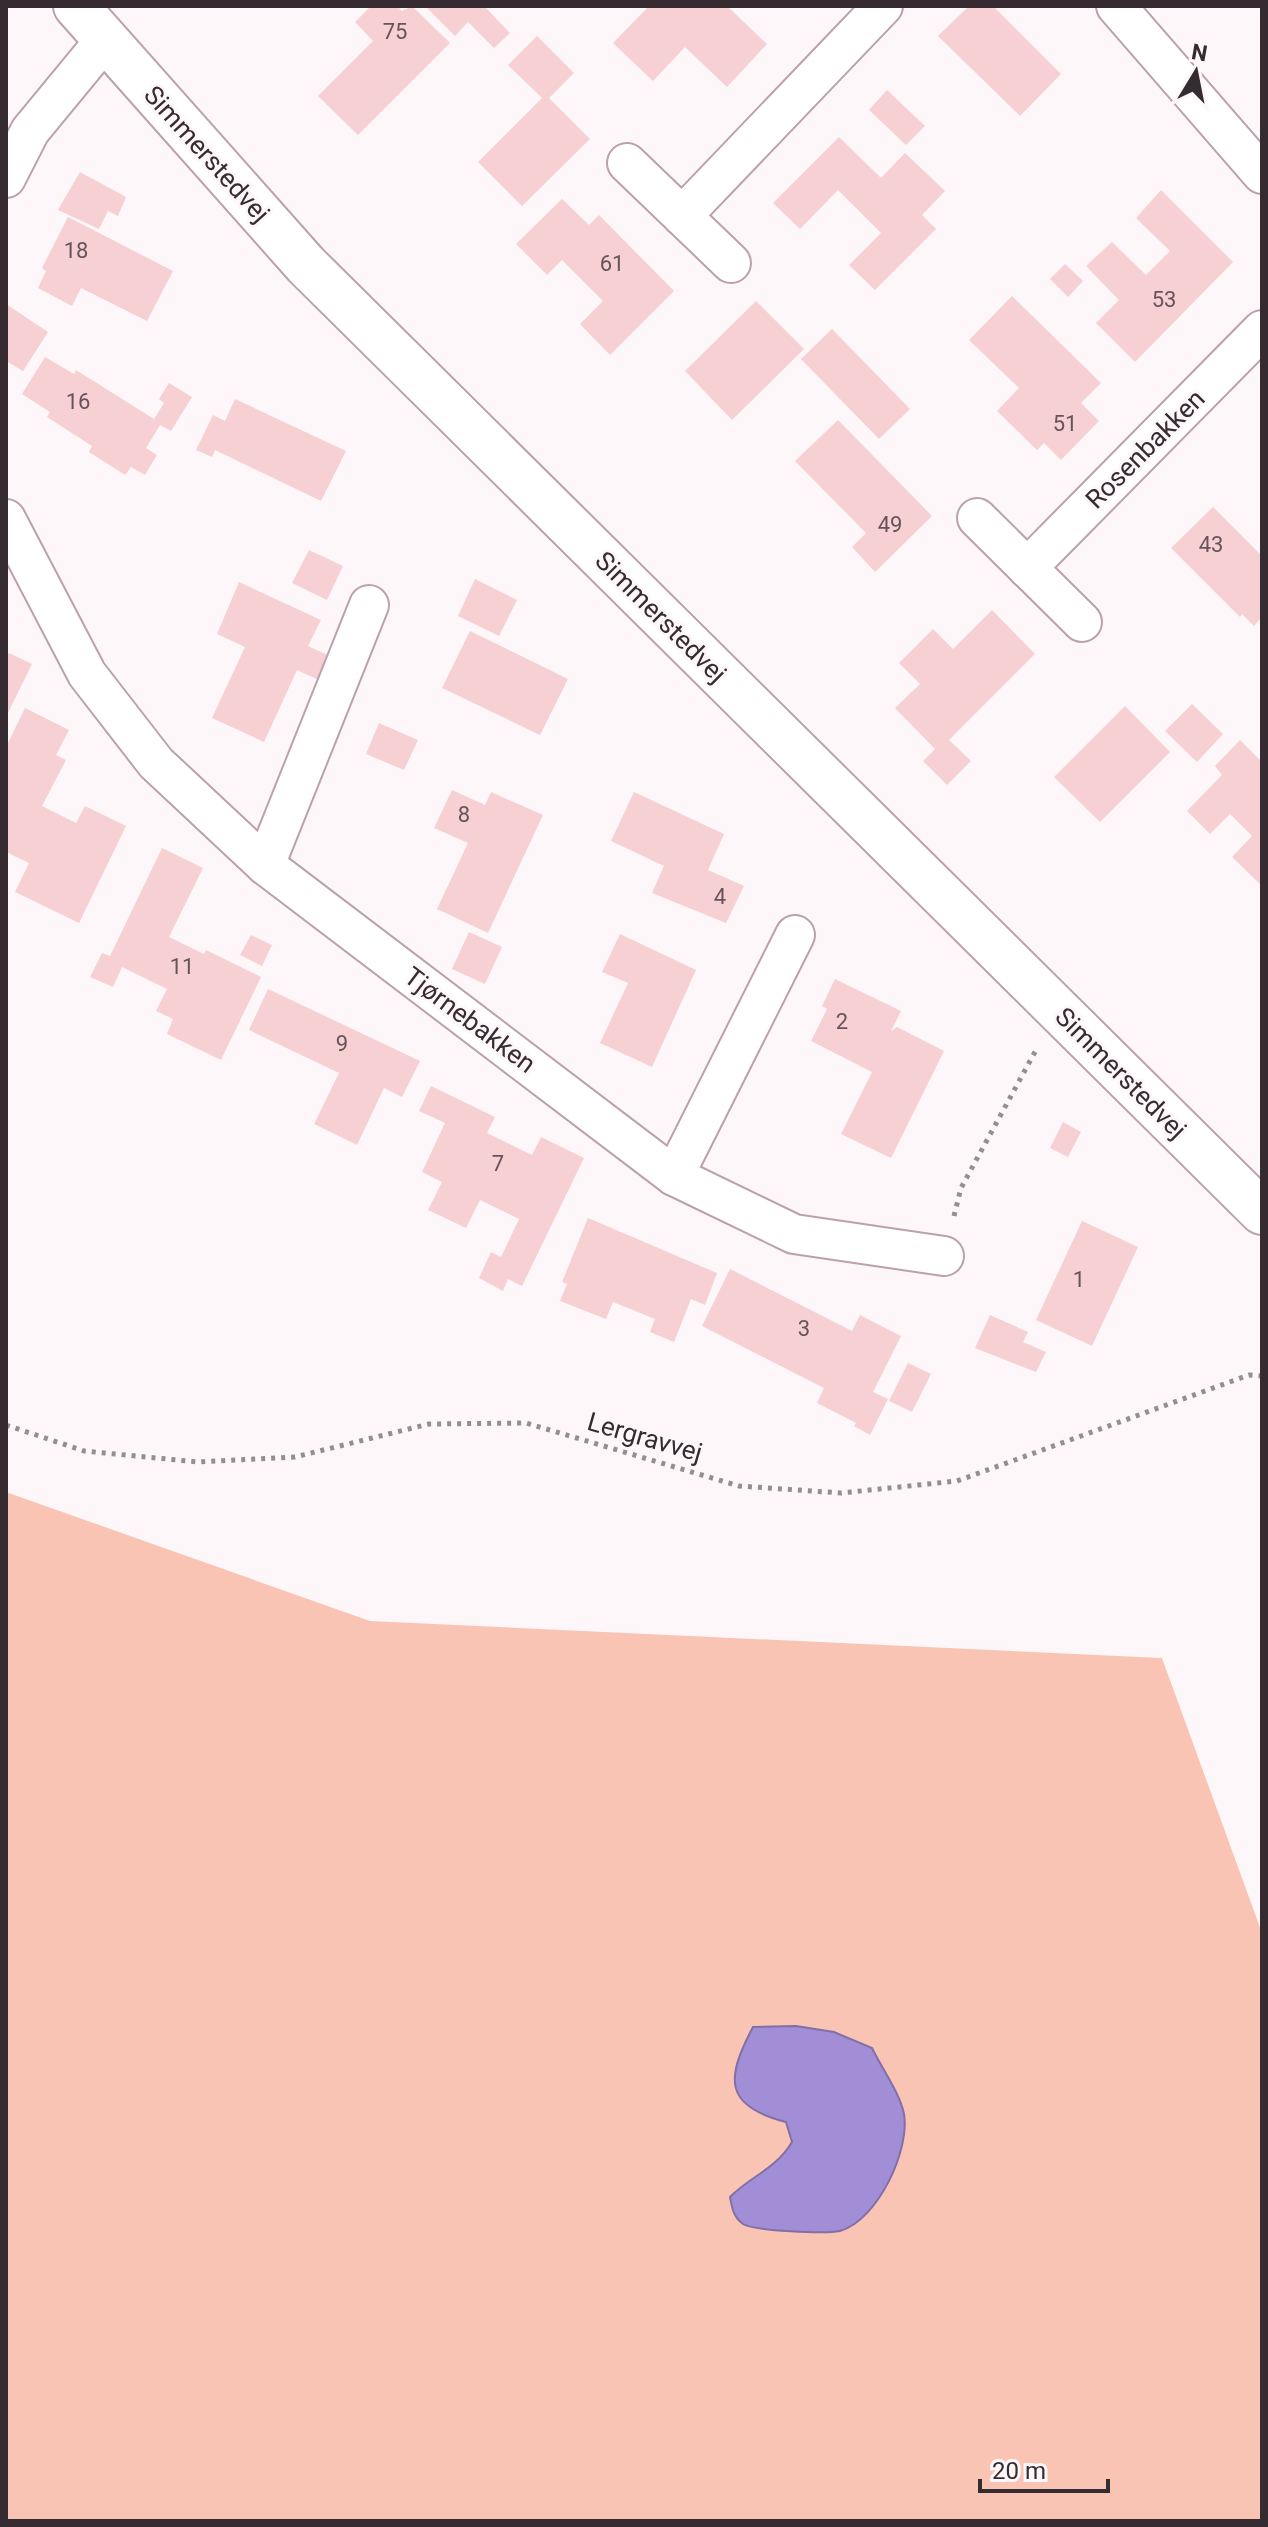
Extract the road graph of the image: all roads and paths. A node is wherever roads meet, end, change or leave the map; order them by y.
1 (76, 6) edge
2 (883, 6) edge
3 (1116, 6) edge
4 (105, 40) junction
5 (627, 163) dead end
6 (1262, 174) edge
7 (6, 178) edge
8 (682, 216) junction
9 (731, 263) dead end
10 (1262, 330) edge
11 (977, 518) dead end
12 (6, 519) edge
13 (1027, 568) junction
14 (369, 605) dead end
15 (1082, 622) dead end
16 (265, 865) junction
17 (795, 935) dead end
18 (1063, 1015) junction
19 (674, 1176) junction
20 (1262, 1212) edge
21 (944, 1256) joint
22 (1262, 1376) edge
23 (6, 1425) edge

1 - 4 street, Simmerstedvej
2 - 8 street
3 - 6 street
4 - 7 street
4 - 18 street, Simmerstedvej
5 - 8 street
8 - 9 street
10 - 13 street, Rosenbakken
11 - 13 street
12 - 16 street, Tjørnebakken
13 - 15 street
14 - 16 street
16 - 19 street, Tjørnebakken
17 - 19 street
18 - 20 street, Simmerstedvej
18 - 21 path
19 - 21 street, Tjørnebakken
22 - 23 path, Lergravvej

